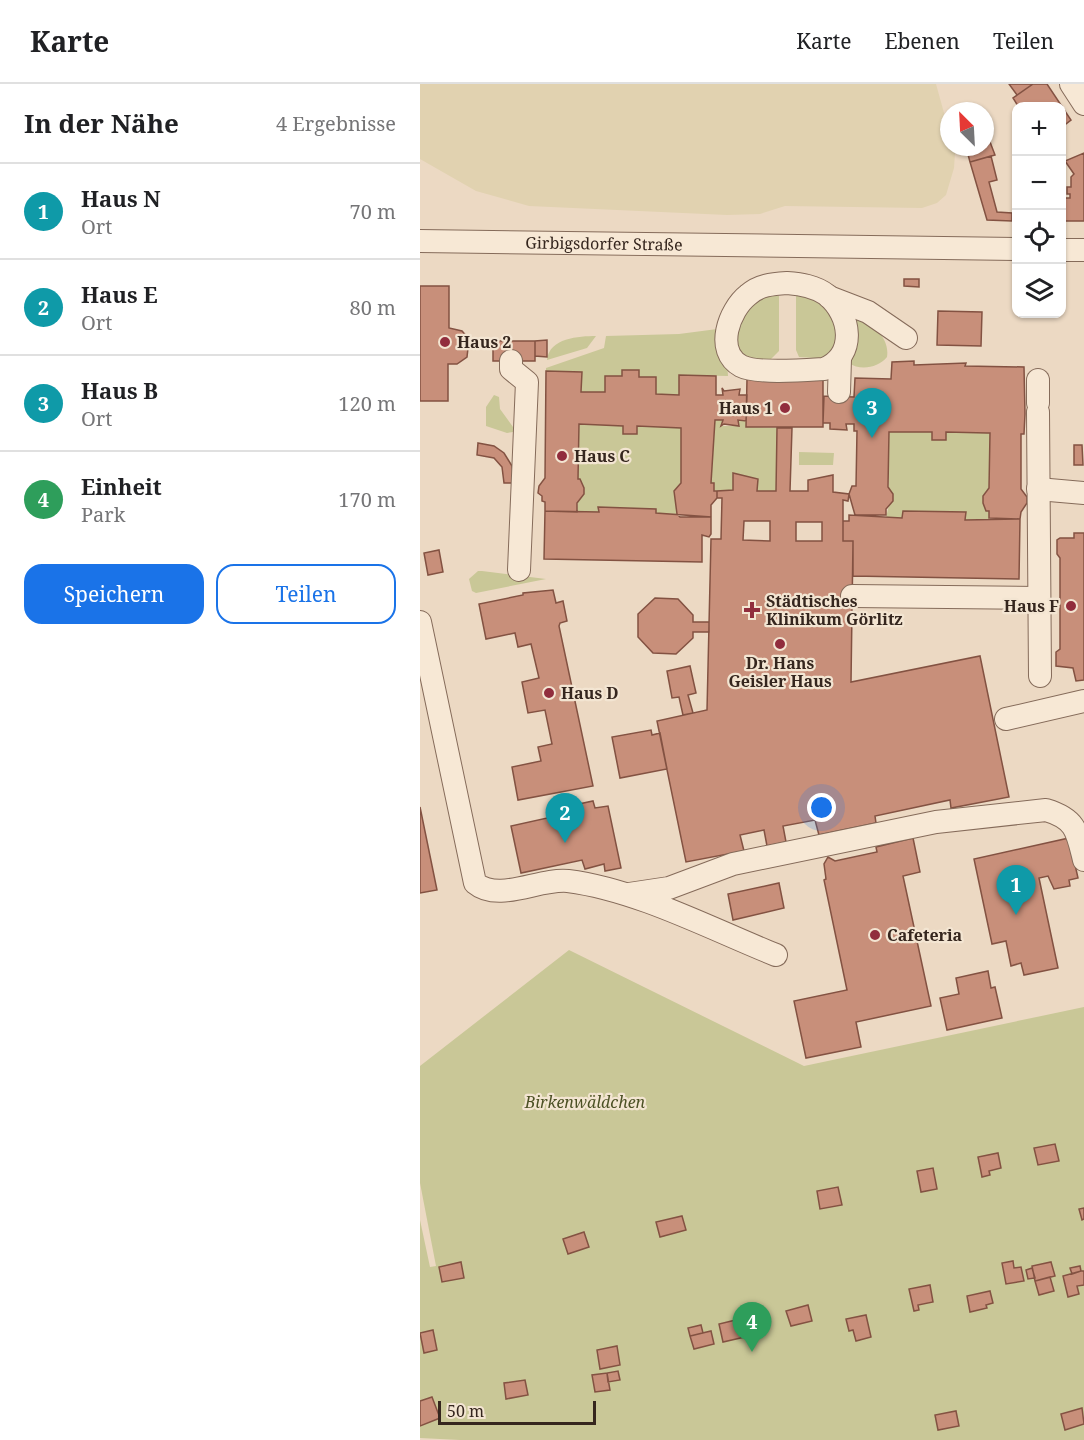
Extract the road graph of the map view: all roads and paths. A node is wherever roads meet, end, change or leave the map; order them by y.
1 (1071, 84) edge
2 (1084, 104) edge
3 (420, 241) edge
4 (788, 247) junction
5 (1012, 249) edge
6 (1066, 250) edge
7 (1084, 250) edge
8 (787, 283) junction
9 (829, 297) junction
10 (906, 338) dead end
11 (840, 359) junction
12 (511, 361) dead end
13 (839, 392) dead end
14 (1038, 398) dead end
15 (1038, 489) junction
16 (1084, 493) edge
17 (519, 570) dead end
18 (852, 596) dead end
19 (1039, 598) junction
20 (420, 622) edge
21 (1040, 676) dead end
22 (426, 681) edge
23 (1084, 701) edge
24 (1006, 719) dead end
25 (1084, 860) edge
26 (627, 894) junction
27 (776, 956) dead end

1 - 2 street
3 - 4 street, Girbigsdorfer Straße
4 - 5 street, Girbigsdorfer Straße
4 - 8 street
6 - 7 street
8 - 9 street
8 - 11 street
9 - 10 street
9 - 11 street
11 - 13 street
12 - 17 street
14 - 15 street
15 - 16 street
15 - 19 street
18 - 19 street
19 - 21 street
20 - 22 street
22 - 26 street
23 - 24 street
25 - 26 street
26 - 27 street

